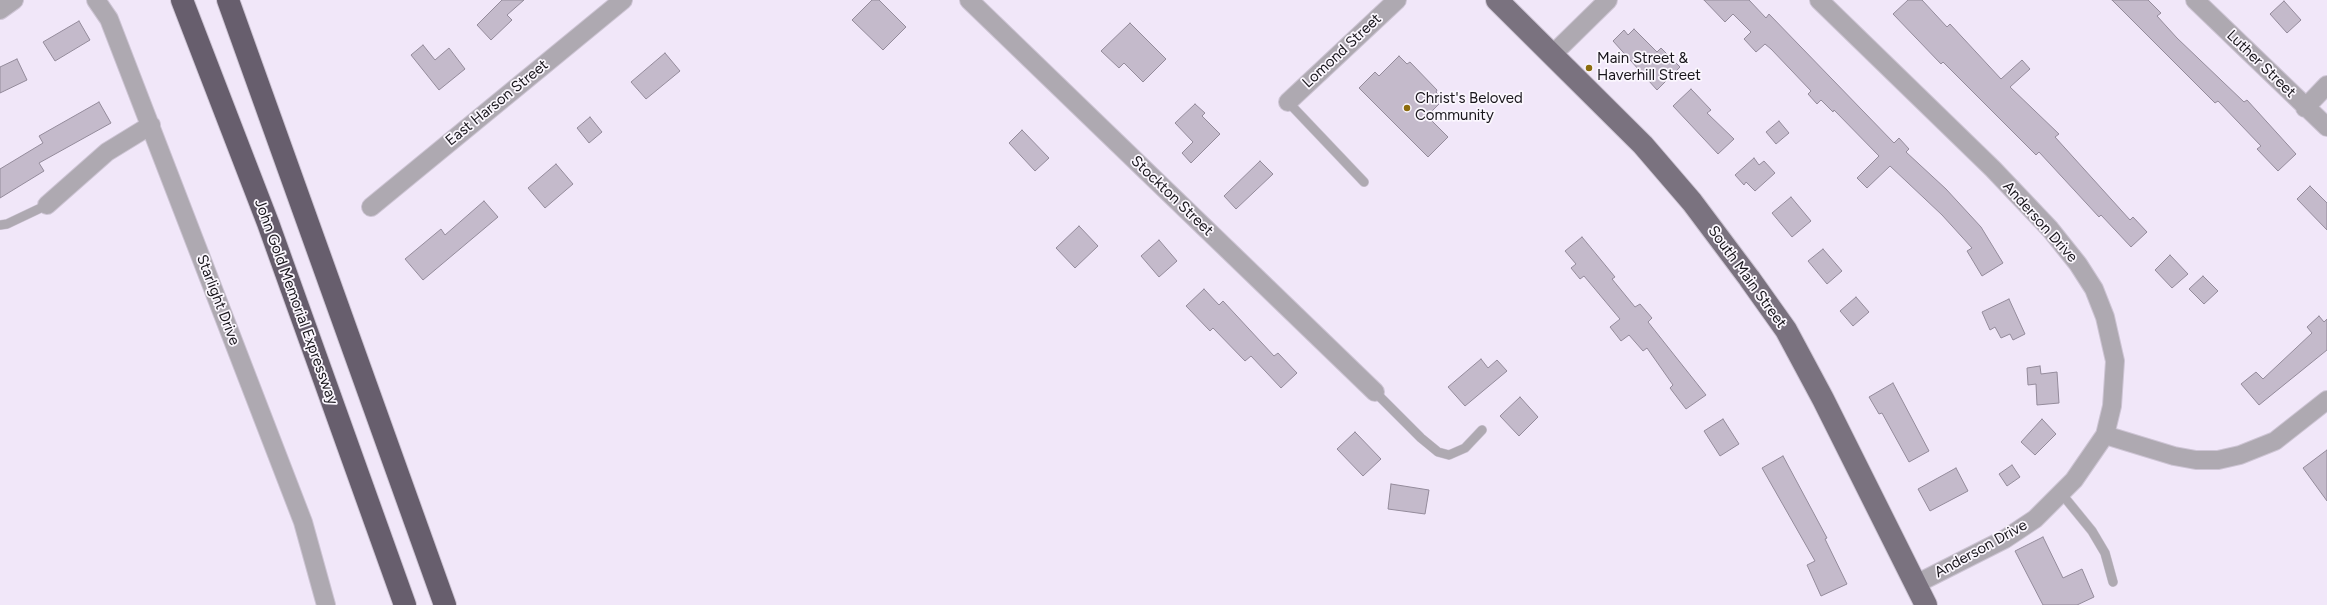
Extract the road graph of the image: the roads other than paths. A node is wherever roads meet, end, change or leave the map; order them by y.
1 (14, 0) edge
2 (96, 0) edge
3 (181, 0) edge
4 (228, 0) edge
5 (240, 0) edge
6 (623, 0) edge
7 (969, 0) edge
8 (1397, 0) edge
9 (1497, 0) edge
10 (1608, 0) edge
11 (1819, 0) edge
12 (2195, 0) edge
13 (0, 10) edge
14 (1553, 54) junction
15 (2327, 85) edge
16 (1288, 102) joint
17 (2305, 108) junction
18 (151, 125) junction
19 (2327, 127) edge
20 (281, 149) junction
21 (1364, 182) dead end
22 (47, 205) joint
23 (371, 207) dead end
24 (0, 225) edge
25 (1375, 392) joint
26 (2327, 400) edge
27 (1482, 430) dead end
28 (2106, 435) junction
29 (2061, 493) junction
30 (2113, 582) dead end
31 (1916, 584) junction
32 (326, 605) edge
33 (405, 605) edge
34 (445, 605) edge
35 (1926, 605) edge

1 - 13 street
2 - 18 street, Starlight Drive
3 - 33 highway, John Gold Memorial Expressway
4 - 20 highway
5 - 20 highway
6 - 23 street, East Harson Street
7 - 25 street, Stockton Street
8 - 16 street, Lomond Street
9 - 14 main road, South Main Street
10 - 14 street
11 - 28 street, Anderson Drive
12 - 17 street, Luther Street
14 - 31 main road, South Main Street
15 - 17 street
16 - 21 lane
17 - 19 street, Luther Street
18 - 22 street
18 - 32 street, Starlight Drive
20 - 34 highway
22 - 24 lane
25 - 27 lane
26 - 28 street
28 - 29 street, Anderson Drive
29 - 30 lane
29 - 31 street, Anderson Drive
31 - 35 main road, South Main Street

